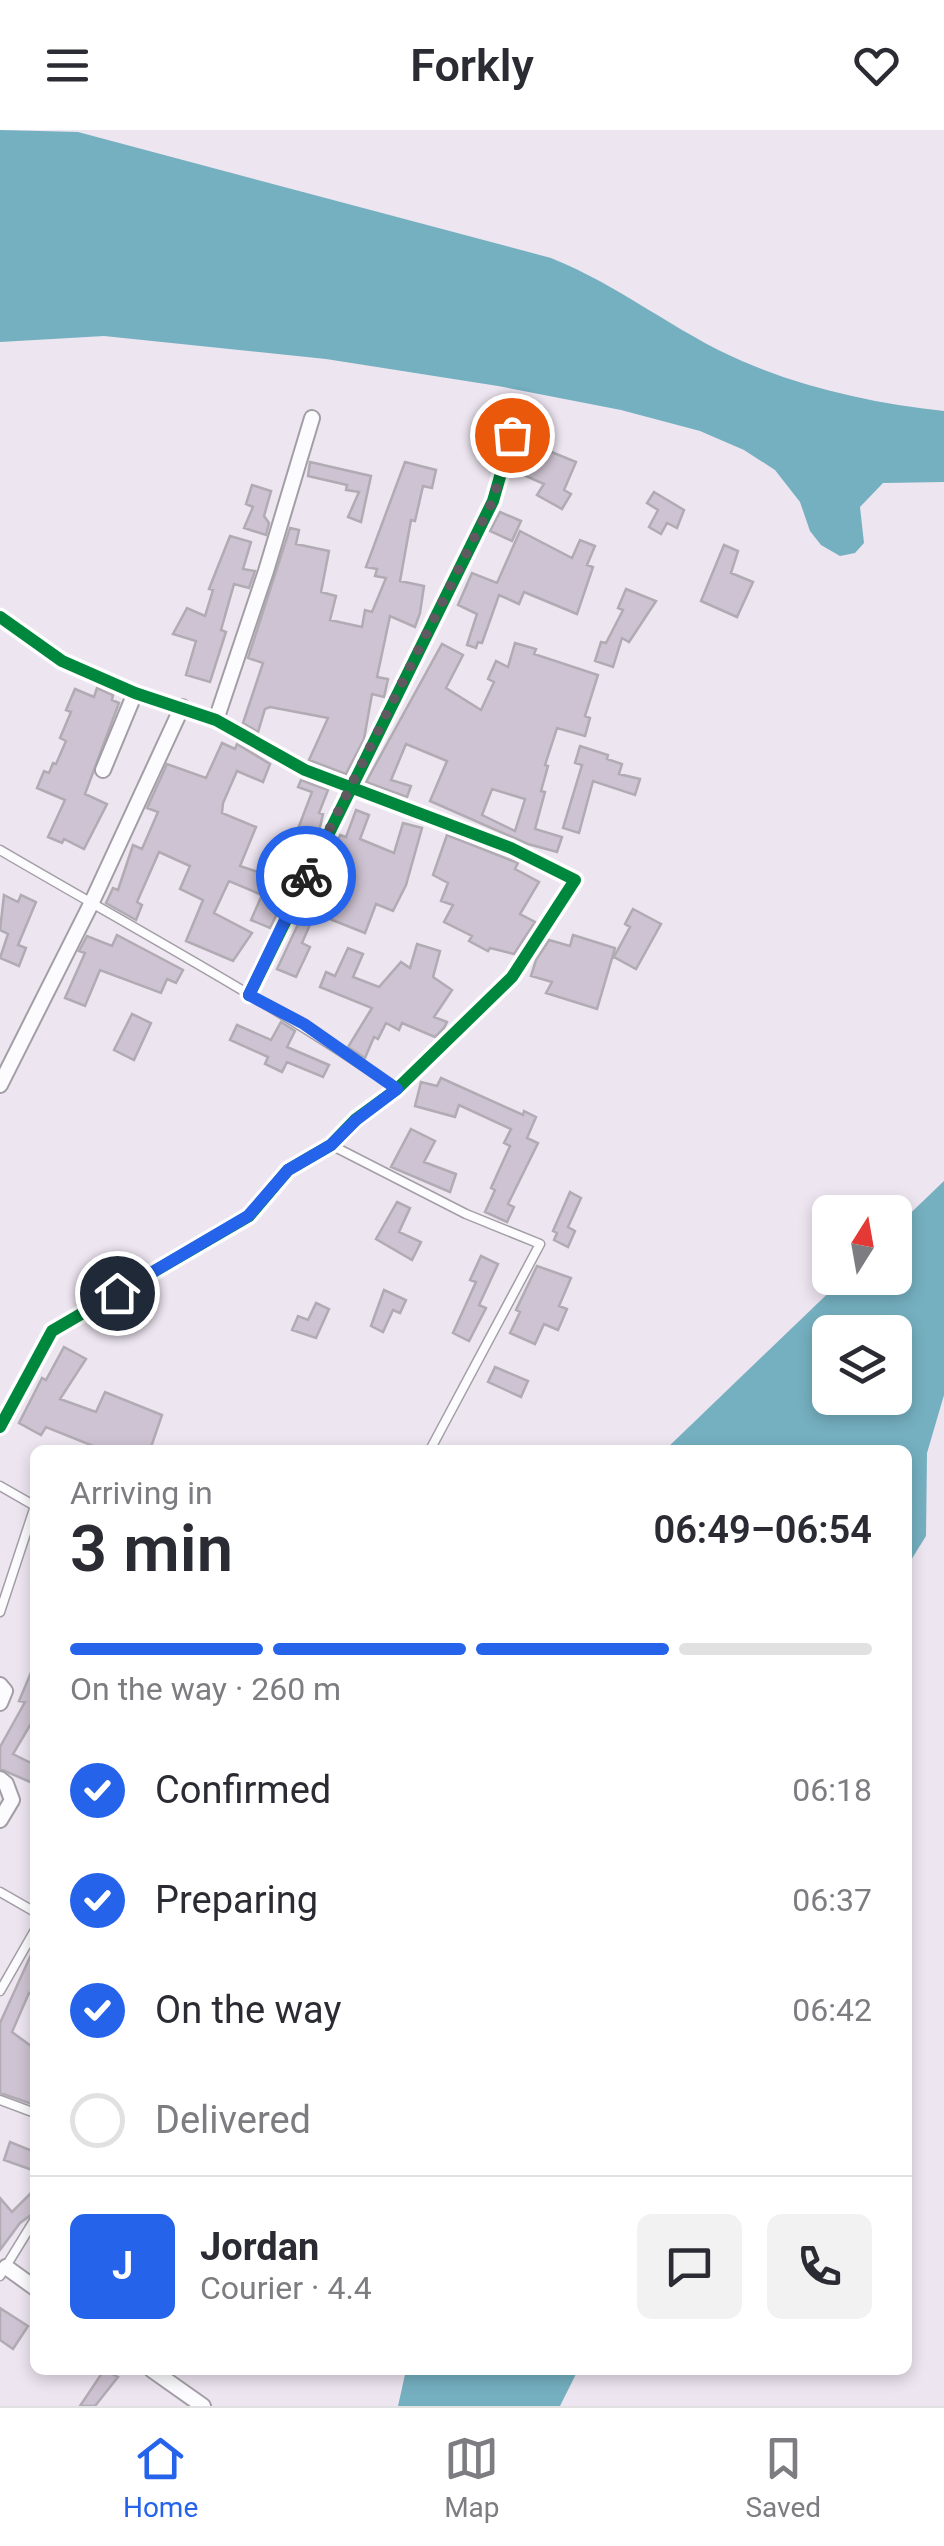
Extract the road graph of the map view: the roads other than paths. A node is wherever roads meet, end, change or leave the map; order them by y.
1 (312, 418) dead end
2 (512, 435) dead end
3 (0, 616) edge
4 (136, 693) junction
5 (182, 707) junction
6 (216, 720) junction
7 (103, 770) dead end
8 (349, 786) junction
9 (0, 850) edge
10 (91, 904) junction
11 (249, 995) junction
12 (0, 1085) edge
13 (397, 1089) junction
14 (331, 1145) junction
15 (0, 1427) edge
16 (433, 1445) edge
17 (0, 1486) edge
18 (30, 1503) edge
19 (30, 1521) edge
20 (0, 1612) edge
21 (0, 1685) edge
22 (0, 1703) edge
23 (0, 1780) edge
24 (0, 1820) edge
25 (0, 1892) edge
26 (30, 1909) edge
27 (30, 1939) edge
28 (0, 1991) edge
29 (0, 2100) edge
30 (30, 2111) edge
31 (30, 2227) edge
32 (3, 2272) edge
33 (30, 2286) edge
34 (159, 2375) edge
35 (204, 2406) edge

1 - 6 street
2 - 8 street
3 - 4 street
4 - 5 street
4 - 7 street
5 - 6 street
5 - 10 street
6 - 8 street
8 - 11 street
8 - 13 street
9 - 10 lane
10 - 11 lane
10 - 12 street
11 - 13 lane
13 - 14 street
14 - 15 street
14 - 16 lane
17 - 18 lane
19 - 20 lane
21 - 22 street
23 - 24 street
25 - 26 lane
27 - 28 lane
29 - 30 lane
31 - 32 lane
32 - 33 street
34 - 35 street

